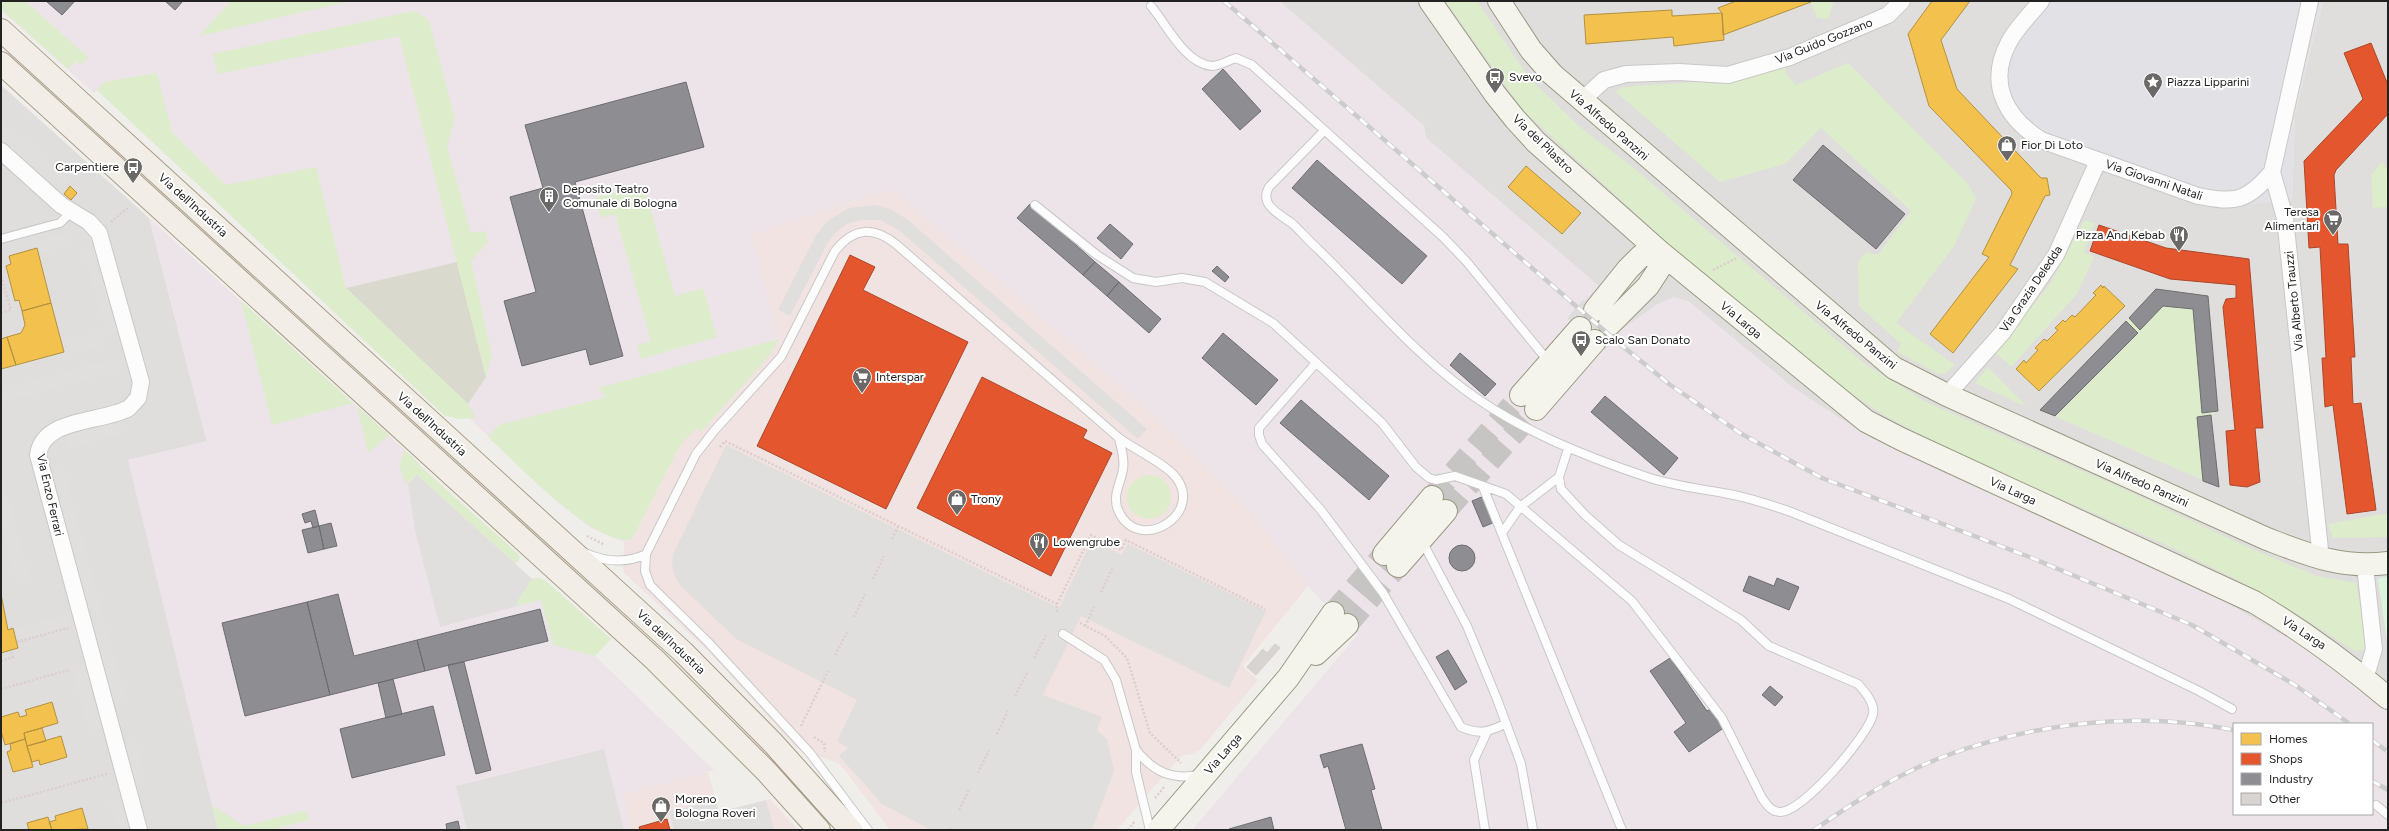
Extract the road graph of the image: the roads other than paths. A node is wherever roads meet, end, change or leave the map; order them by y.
1 (1430, 1) edge
2 (1499, 1) edge
3 (1902, 1) edge
4 (2041, 1) edge
5 (2310, 1) edge
6 (1151, 6) dead end
7 (1, 30) edge
8 (1, 63) edge
9 (1581, 101) junction
10 (1324, 131) junction
11 (1, 151) edge
12 (2098, 161) junction
13 (2272, 172) junction
14 (1035, 205) dead end
15 (71, 212) junction
16 (1, 239) edge
17 (1660, 252) junction
18 (1603, 317) dead end
19 (1316, 362) junction
20 (1550, 362) junction
21 (1947, 395) junction
22 (1119, 438) junction
23 (1568, 449) junction
24 (1559, 477) junction
25 (1484, 487) junction
26 (1520, 507) junction
27 (1502, 533) junction
28 (1422, 540) junction
29 (565, 544) junction
30 (646, 554) junction
31 (2321, 559) junction
32 (2388, 564) edge
33 (2365, 566) junction
34 (1340, 619) tunnel mouth
35 (1063, 634) dead end
36 (2366, 679) junction
37 (2388, 698) edge
38 (2232, 709) dead end
39 (1505, 724) junction
40 (1487, 732) junction
41 (1136, 750) junction
42 (1206, 774) junction
43 (2376, 805) dead end
44 (2388, 815) edge
45 (139, 830) edge
46 (819, 830) edge
47 (851, 830) edge
48 (868, 830) edge
49 (1150, 830) edge
50 (1158, 830) edge
51 (1485, 830) edge
52 (1533, 830) edge
53 (1622, 830) edge

1 - 17 street, Via del Pilastro
2 - 9 street, Via Alfredo Panzini
3 - 9 street, Via Guido Gozzano
4 - 12 street
5 - 13 street, Via Alberto Trauzzi
6 - 10 lane
7 - 29 main road, Via dell'Industria
8 - 46 main road, Via dell'Industria
9 - 21 street, Via Alfredo Panzini
10 - 20 lane
10 - 23 lane
11 - 15 street, Via Enzo Ferrari
12 - 13 street, Via Giovanni Natali
12 - 21 street, Via Grazia Deledda
13 - 31 street, Via Alberto Trauzzi
14 - 19 lane
15 - 16 lane
15 - 45 street, Via Enzo Ferrari
17 - 18 street
17 - 36 street, Via Larga
19 - 25 lane
19 - 40 lane
20 - 20 street
21 - 31 street, Via Alfredo Panzini
22 - 22 lane
22 - 30 lane
23 - 24 lane
23 - 38 lane
24 - 26 lane
24 - 26 lane
25 - 26 lane
25 - 27 lane
26 - 27 lane
27 - 53 lane
28 - 28 street
28 - 39 lane
29 - 30 lane
29 - 47 main road, Via dell'Industria
30 - 48 lane
31 - 33 street, Via Alfredo Panzini
32 - 33 street, Via Alfredo Panzini
33 - 36 street
34 - 42 street, Via Larga
35 - 41 lane
36 - 37 street, Via Larga
39 - 40 lane
39 - 52 lane
40 - 51 lane
41 - 42 lane
41 - 49 lane
42 - 50 street, Via Larga
43 - 44 lane

